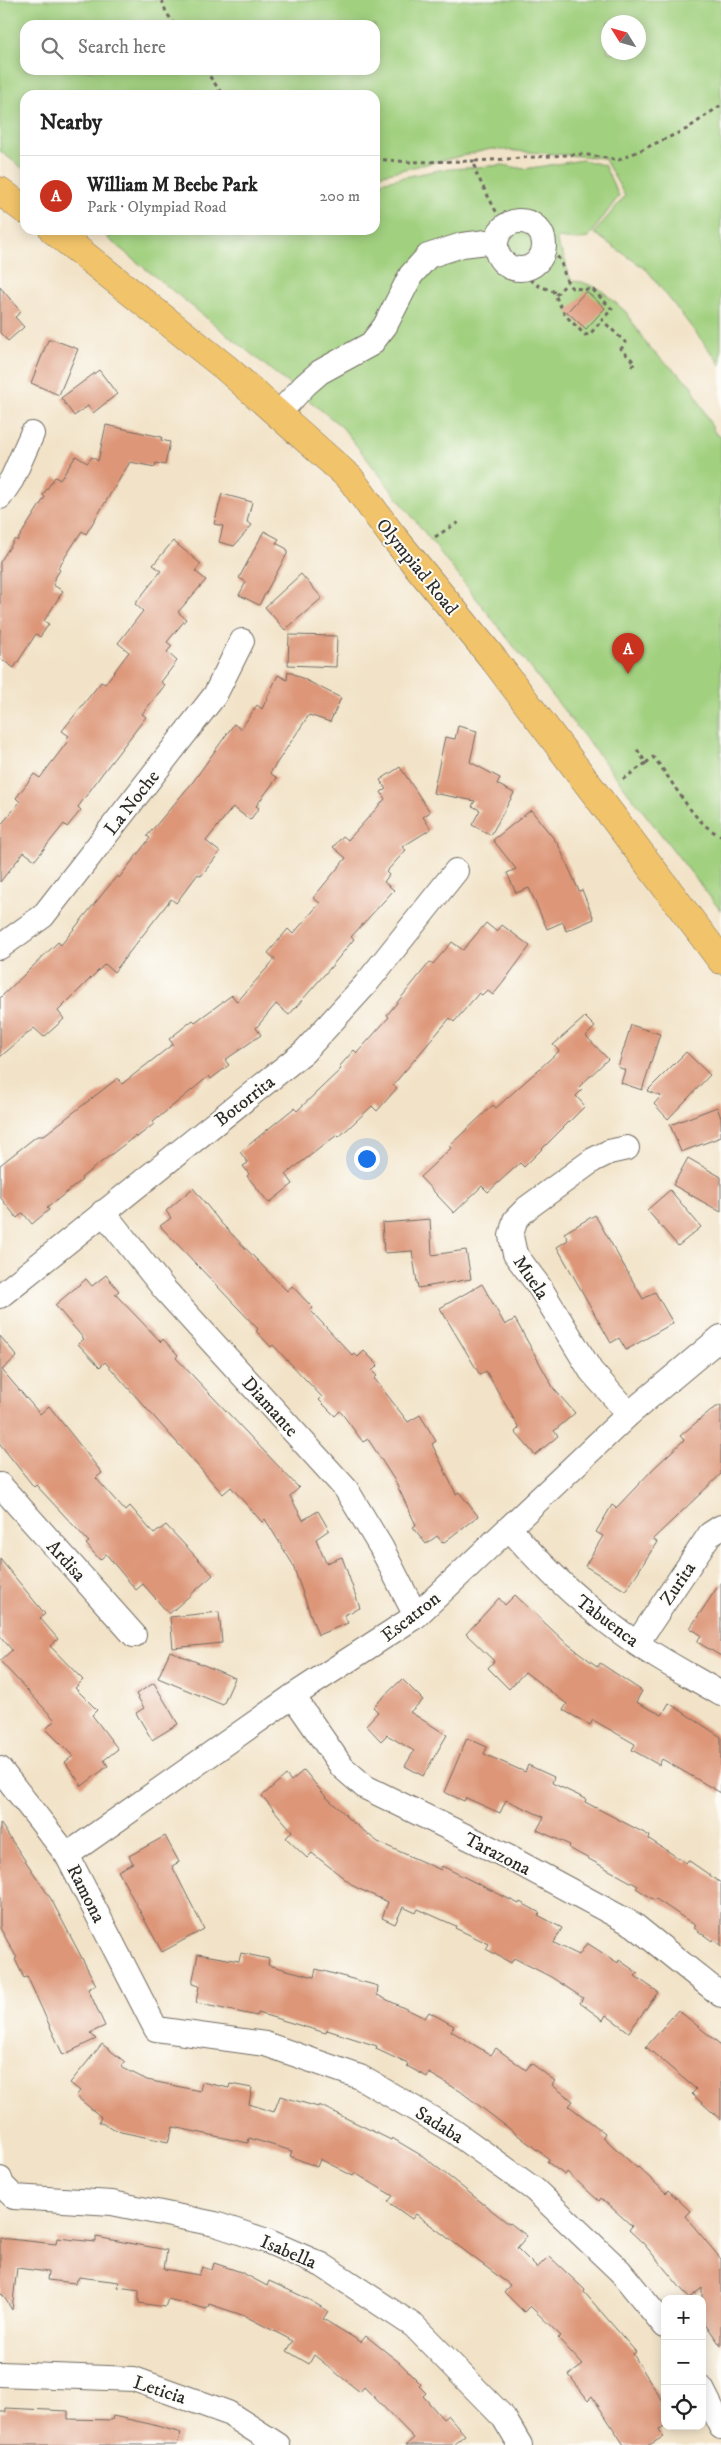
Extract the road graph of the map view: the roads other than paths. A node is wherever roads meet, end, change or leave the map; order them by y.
1 (0, 191) edge
2 (20, 206) edge
3 (499, 234) road end
4 (59, 235) edge
5 (277, 415) junction
6 (32, 434) dead end
7 (0, 497) edge
8 (242, 641) dead end
9 (456, 871) dead end
10 (0, 947) edge
11 (721, 960) edge
12 (627, 1148) dead end
13 (103, 1212) junction
14 (3, 1288) edge
15 (721, 1337) edge
16 (629, 1414) junction
17 (0, 1485) edge
18 (721, 1527) edge
19 (509, 1528) junction
20 (416, 1616) junction
21 (134, 1635) dead end
22 (637, 1644) junction
23 (721, 1694) edge
24 (294, 1696) junction
25 (0, 1769) edge
26 (67, 1855) junction
27 (721, 1995) edge
28 (156, 2029) joint
29 (0, 2179) edge
30 (661, 2321) edge
31 (0, 2374) edge
32 (706, 2397) edge
33 (721, 2427) edge
34 (278, 2445) edge
35 (520, 2445) edge

1 - 2 main road
3 - 5 street
4 - 5 main road, Olympiad Road
5 - 11 main road, Olympiad Road
6 - 7 street
8 - 10 street, La Noche
9 - 13 street, Botorrita
12 - 16 street, Muela
13 - 14 street, Botorrita
13 - 20 street, Diamante
15 - 16 street, Escatron
16 - 19 street, Escatron
17 - 21 street, Ardisa
18 - 22 street, Zurita
19 - 20 street, Escatron
19 - 22 street, Tabuenca
20 - 24 street, Escatron
22 - 23 street, Tabuenca
24 - 26 street, Escatron
24 - 27 street, Tarazona
25 - 26 street, Ramona
26 - 28 street, Ramona
28 - 30 street, Sadaba
29 - 35 street, Isabella
31 - 34 street, Leticia
32 - 33 street

